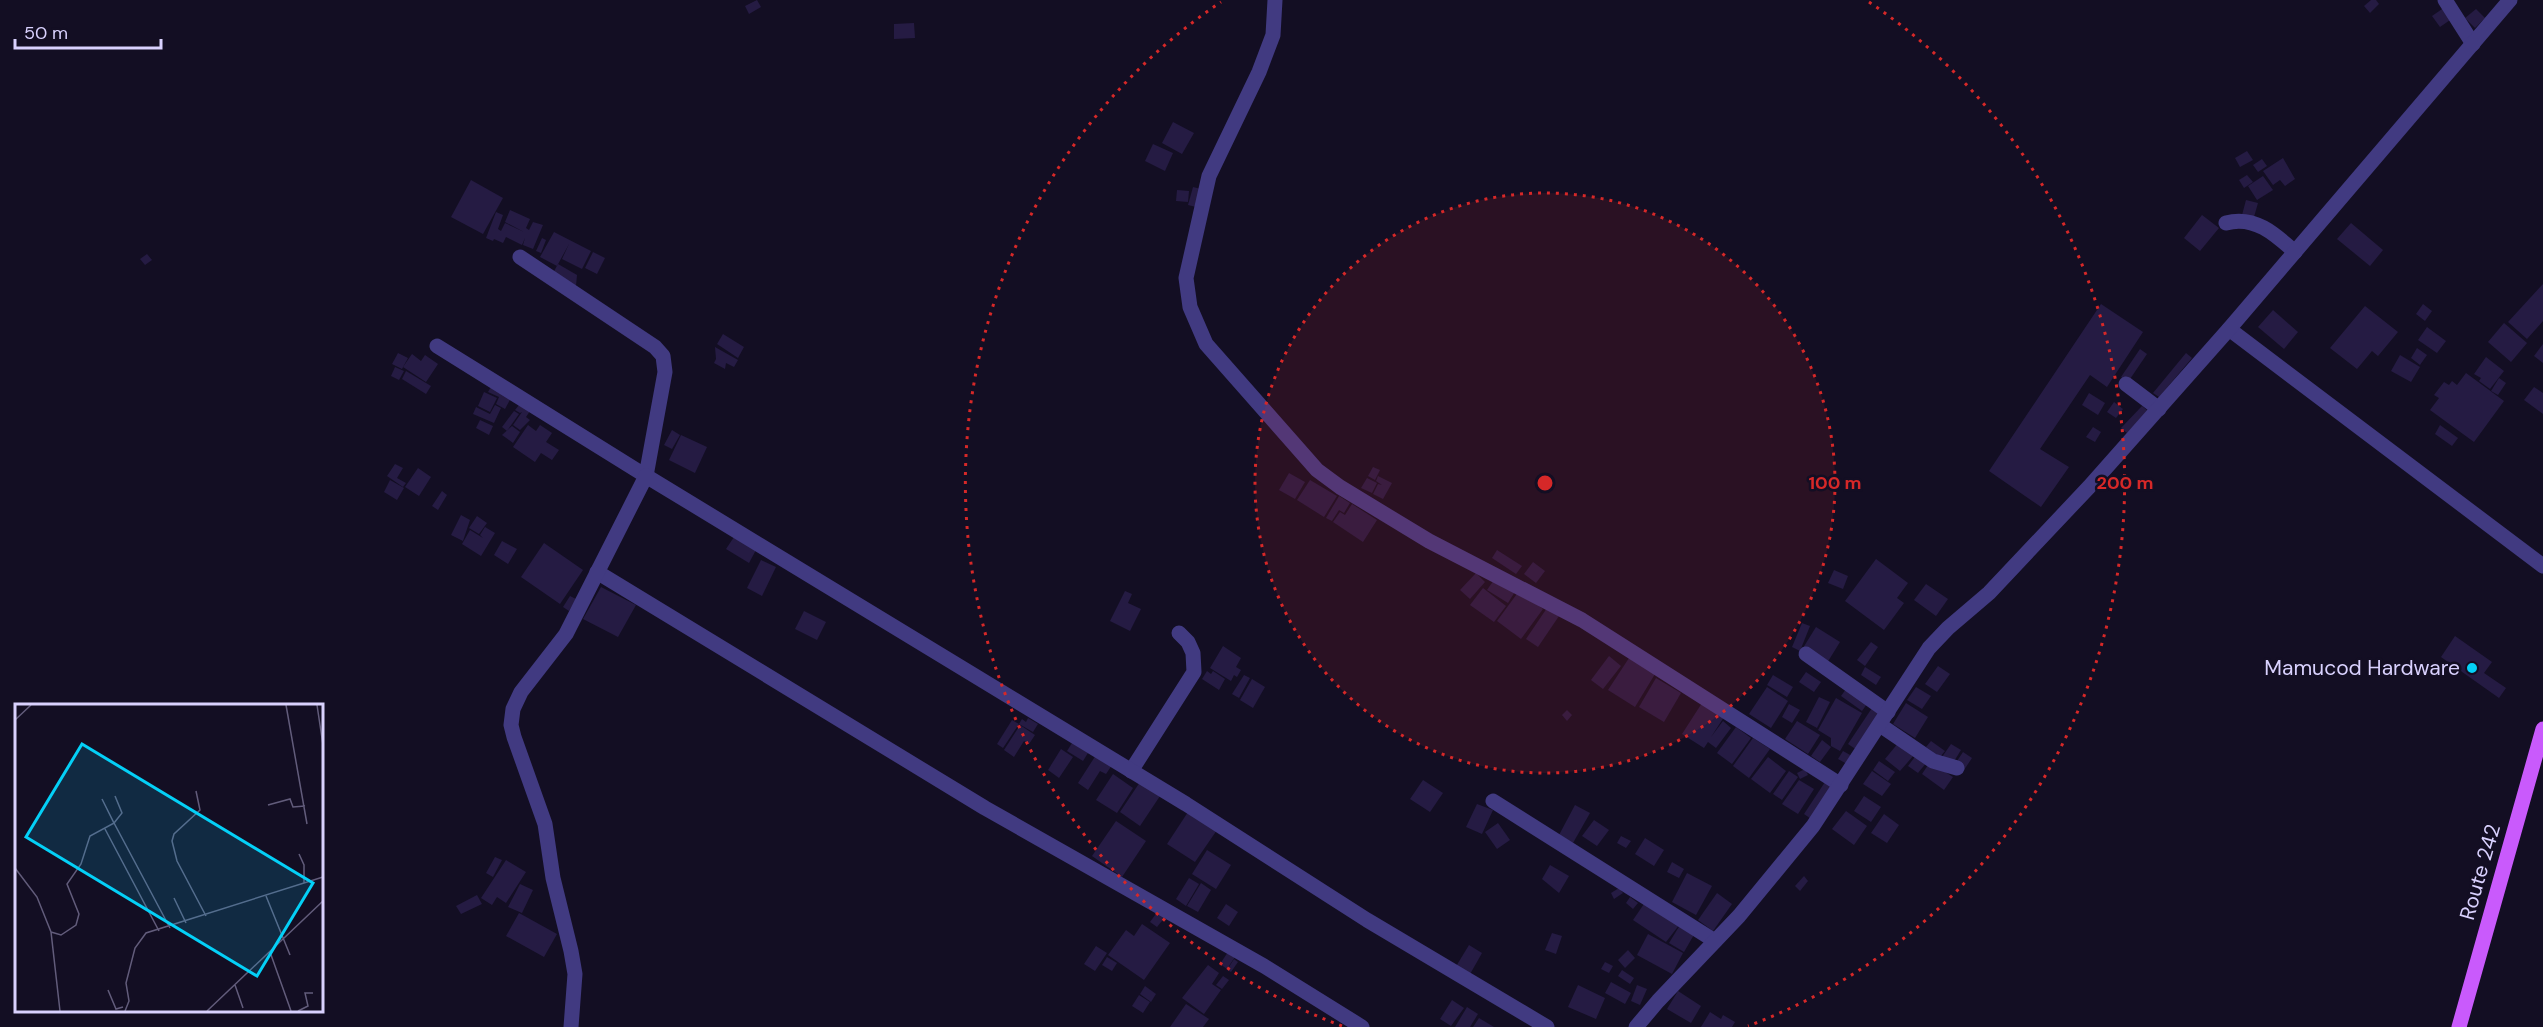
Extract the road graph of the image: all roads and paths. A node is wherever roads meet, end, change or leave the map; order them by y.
1 (1275, 0) edge
2 (2445, 0) edge
3 (2511, 0) edge
4 (2474, 44) junction
5 (2226, 223) dead end
6 (2295, 252) junction
7 (520, 257) dead end
8 (2229, 329) junction
9 (437, 346) dead end
10 (2126, 384) dead end
11 (2159, 408) junction
12 (646, 476) junction
13 (2543, 566) edge
14 (597, 572) junction
15 (1179, 633) dead end
16 (1806, 654) dead end
17 (1884, 718) junction
18 (2543, 729) edge
19 (1957, 768) dead end
20 (2538, 769) edge
21 (1131, 771) junction
22 (1841, 785) junction
23 (1493, 801) dead end
24 (1715, 941) junction
25 (571, 1027) edge
26 (1362, 1027) edge
27 (1547, 1027) edge
28 (1636, 1027) edge
29 (2459, 1027) edge

1 - 22 street
2 - 4 street
3 - 4 street
4 - 6 street
5 - 6 street
6 - 8 street
7 - 12 street
8 - 11 street
8 - 13 street
9 - 12 street
10 - 11 street
11 - 17 street
12 - 14 street
12 - 21 street
14 - 25 street
14 - 26 street
15 - 21 street
16 - 17 street
17 - 19 street
17 - 22 street
18 - 20 main road, Route 242
20 - 29 main road, Route 242
21 - 27 street
22 - 24 street
23 - 24 street
24 - 28 street

